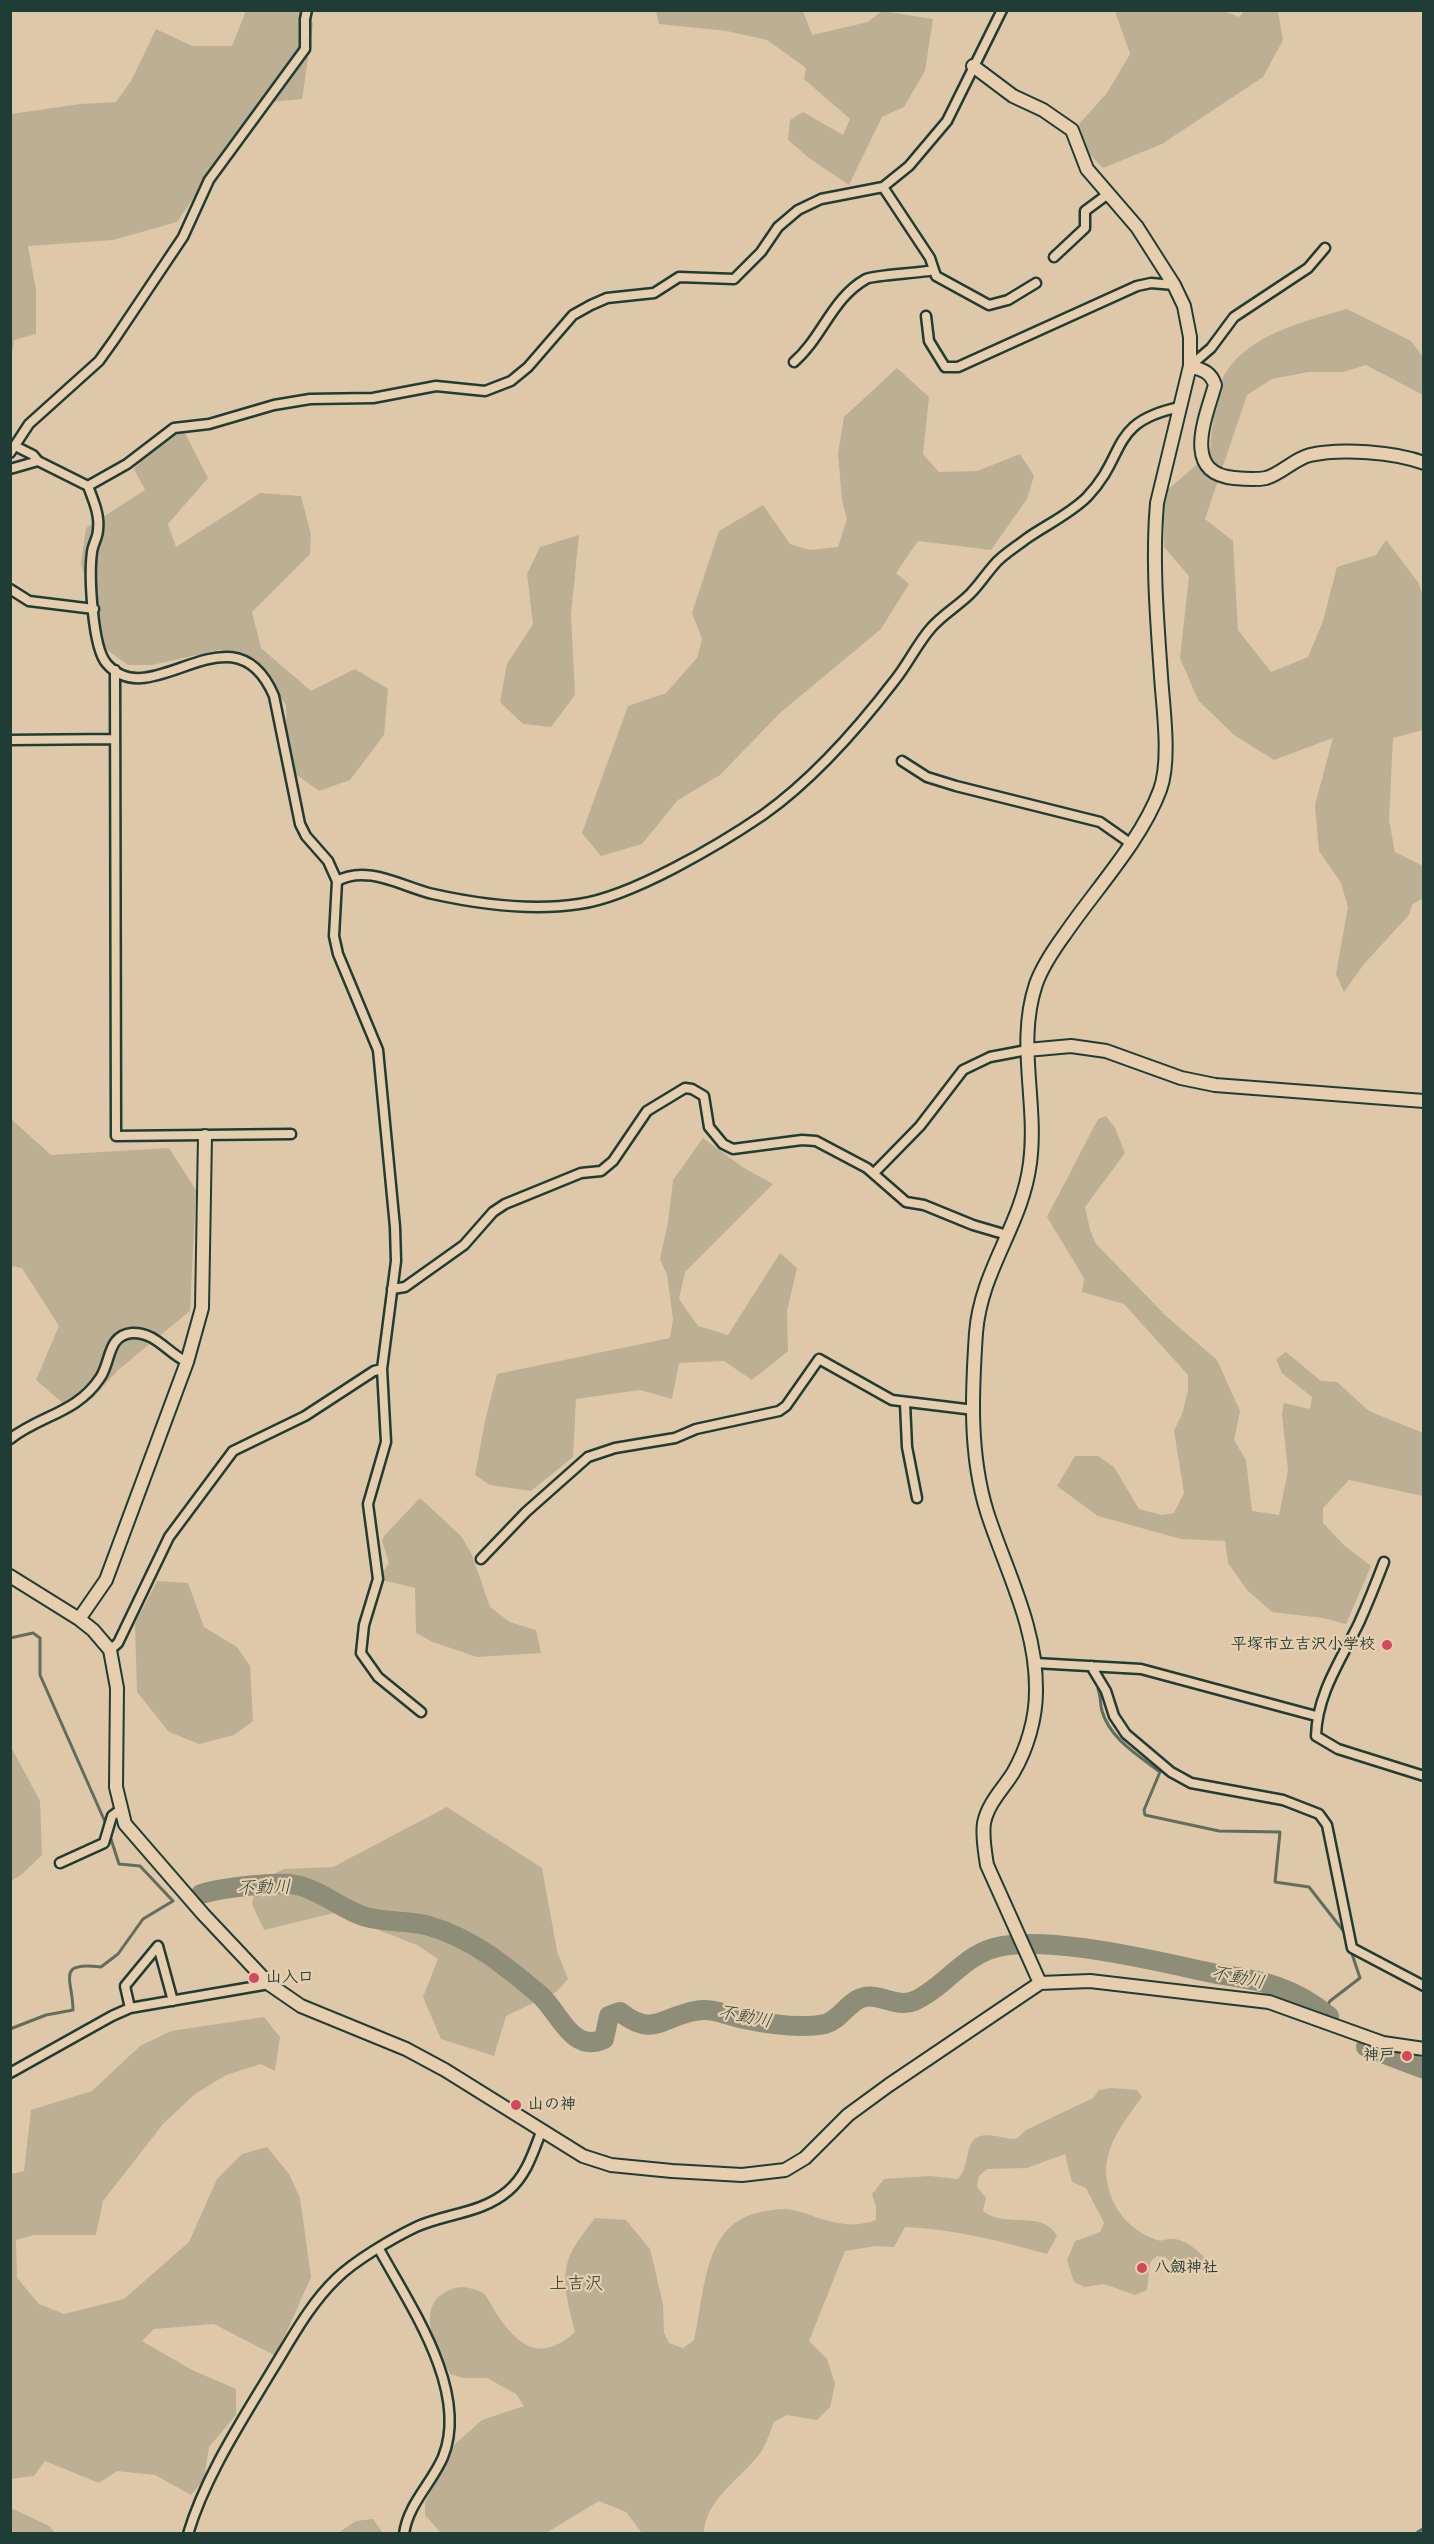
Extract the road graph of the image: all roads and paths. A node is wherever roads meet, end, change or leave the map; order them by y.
1 (307, 10) edge
2 (998, 12) edge
3 (973, 66) junction
4 (884, 187) junction
5 (1108, 194) junction
6 (1325, 248) dead end
7 (1054, 257) dead end
8 (934, 270) junction
9 (1036, 283) dead end
10 (1174, 285) junction
11 (926, 316) dead end
12 (794, 362) dead end
13 (1190, 366) junction
14 (1180, 407) junction
15 (13, 450) edge
16 (38, 462) junction
17 (1424, 463) edge
18 (10, 469) edge
19 (88, 486) junction
20 (10, 589) edge
21 (94, 609) junction
22 (115, 670) junction
23 (115, 739) junction
24 (10, 740) edge
25 (902, 761) dead end
26 (1130, 843) junction
27 (337, 881) junction
28 (1027, 1050) junction
29 (1424, 1101) edge
30 (291, 1134) dead end
31 (205, 1136) junction
32 (874, 1173) junction
33 (1007, 1235) junction
34 (392, 1289) junction
35 (187, 1362) junction
36 (382, 1369) junction
37 (905, 1403) junction
38 (974, 1410) junction
39 (10, 1439) edge
40 (917, 1498) dead end
41 (481, 1559) dead end
42 (1384, 1562) dead end
43 (10, 1576) edge
44 (79, 1619) junction
45 (110, 1650) junction
46 (1035, 1663) junction
47 (1091, 1665) junction
48 (421, 1712) dead end
49 (1316, 1716) junction
50 (1424, 1776) edge
51 (120, 1810) junction
52 (60, 1863) dead end
53 (1040, 1983) junction
54 (269, 1984) junction
55 (1424, 1986) edge
56 (173, 2001) junction
57 (130, 2008) junction
58 (1424, 2049) edge
59 (10, 2073) edge
60 (541, 2132) junction
61 (379, 2249) junction
62 (188, 2534) edge
63 (404, 2534) edge

1 - 15 street
2 - 3 street
3 - 4 street
3 - 5 street
4 - 8 street
4 - 19 street
5 - 7 street
5 - 10 street
6 - 13 street
8 - 9 street
8 - 12 street
10 - 11 street
10 - 13 street
13 - 14 street
13 - 17 street
14 - 26 street
14 - 27 street
15 - 16 street
16 - 18 street
16 - 19 street
19 - 21 street
20 - 21 street
21 - 22 street
22 - 23 street
22 - 27 street
23 - 24 street
23 - 31 street
25 - 26 street
26 - 28 street
27 - 34 street
28 - 29 street
28 - 32 street
28 - 33 street
30 - 31 street
31 - 35 street
32 - 33 street
32 - 34 street
33 - 38 street
34 - 36 street
35 - 39 street
35 - 44 street
36 - 45 street
36 - 48 street
37 - 38 street
37 - 40 street
37 - 41 street
38 - 46 street
42 - 49 street
43 - 44 street
44 - 45 street
45 - 51 street
46 - 47 street
46 - 53 street
47 - 49 street
47 - 55 street
49 - 50 street
51 - 52 street
51 - 54 street
53 - 58 street
53 - 60 street
54 - 56 street
54 - 60 street
56 - 57 street
56 - 57 street
57 - 59 street
60 - 61 street
61 - 62 street
61 - 63 street

